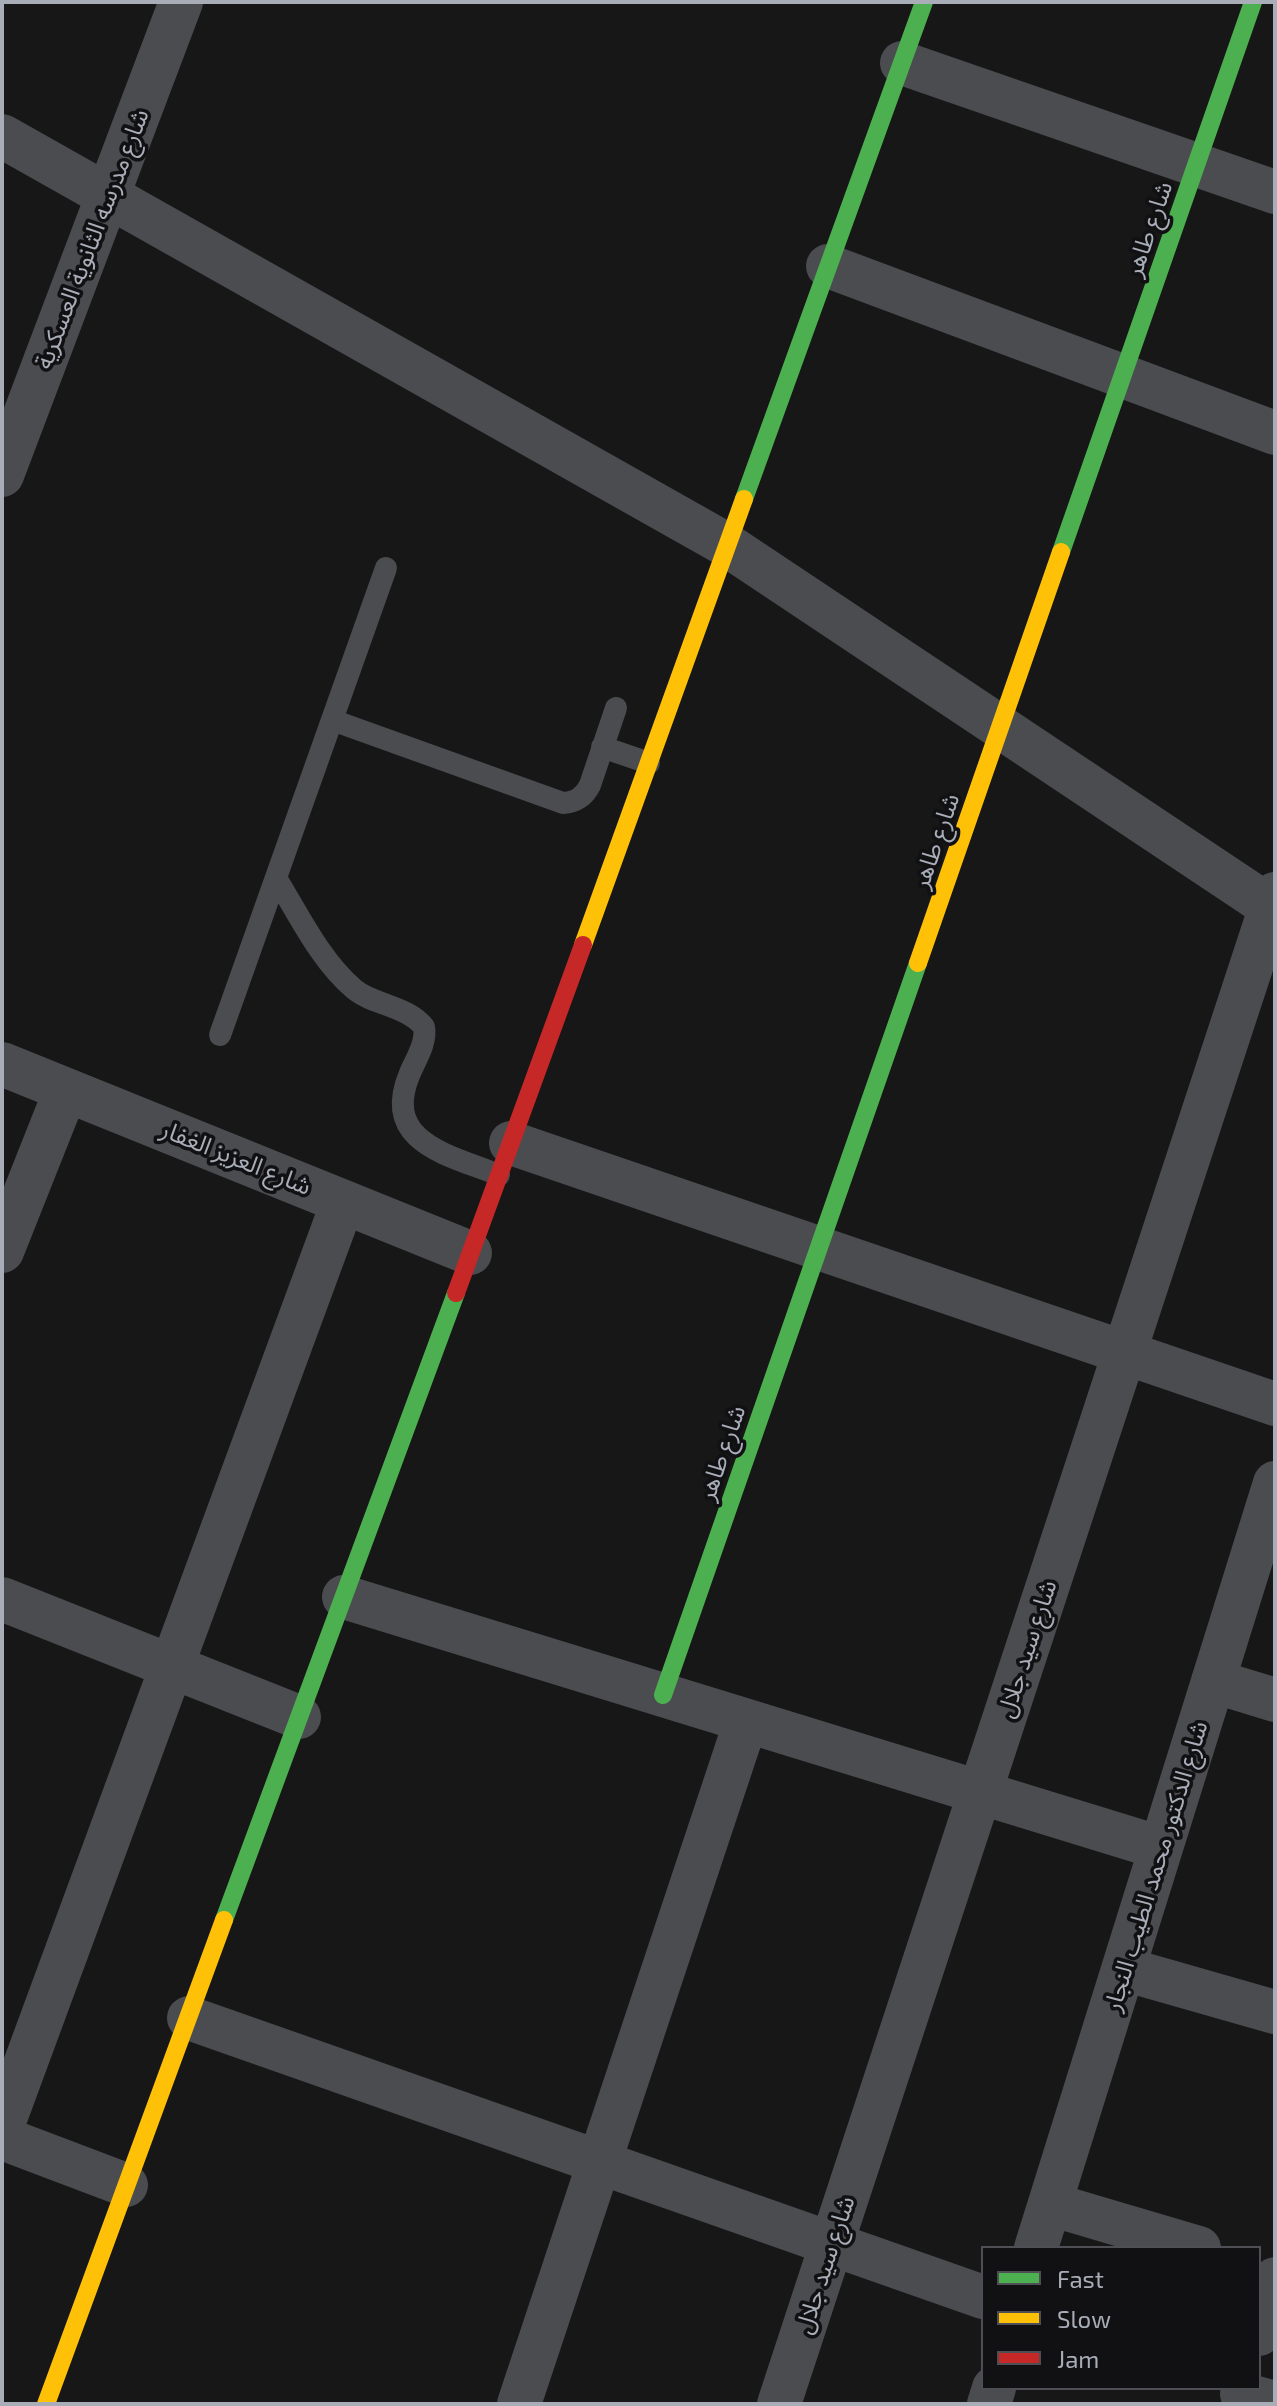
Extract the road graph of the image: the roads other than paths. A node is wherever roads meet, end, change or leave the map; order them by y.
1 (181, 2) edge
2 (924, 2) edge
3 (1253, 2) edge
4 (902, 63) junction
5 (2, 136) edge
6 (1197, 165) junction
7 (1275, 192) edge
8 (110, 195) junction
9 (828, 266) junction
10 (1123, 377) junction
11 (1275, 433) edge
12 (2, 475) edge
13 (727, 545) junction
14 (386, 568) dead end
15 (616, 708) dead end
16 (332, 720) junction
17 (1001, 729) junction
18 (602, 747) junction
19 (649, 763) junction
20 (276, 878) junction
21 (1274, 904) edge
22 (220, 1035) dead end
23 (2, 1064) edge
24 (66, 1090) junction
25 (505, 1159) junction
26 (343, 1202) junction
27 (819, 1248) junction
28 (2, 1251) edge
29 (470, 1253) junction
30 (1125, 1352) junction
31 (1275, 1404) edge
32 (1275, 1483) edge
33 (344, 1597) junction
34 (2, 1599) edge
35 (170, 1666) junction
36 (1213, 1681) junction
37 (663, 1695) junction
38 (1275, 1700) edge
39 (299, 1717) junction
40 (746, 1721) junction
41 (980, 1793) junction
42 (1161, 1848) junction
43 (1124, 1969) junction
44 (1275, 2012) edge
45 (189, 2018) junction
46 (2, 2127) edge
47 (2, 2138) edge
48 (600, 2162) junction
49 (126, 2185) junction
50 (1050, 2204) junction
51 (832, 2244) junction
52 (1037, 2246) edge
53 (1192, 2246) edge
54 (1275, 2279) edge
55 (981, 2296) edge
56 (1261, 2327) edge
57 (46, 2404) edge
58 (519, 2404) edge
59 (779, 2404) edge

1 - 8 street, شارع مدرسه الثانوية العسكرية
2 - 4 street
3 - 6 street, شارع طاهر
4 - 6 street
4 - 9 street
5 - 8 street
6 - 7 street
6 - 10 street, شارع طاهر
8 - 12 street, شارع مدرسه الثانوية العسكرية
8 - 13 street
9 - 10 street
9 - 13 street
10 - 11 street
10 - 17 street, شارع طاهر
13 - 17 street
13 - 19 street
14 - 16 lane
15 - 18 lane
16 - 18 lane
16 - 20 lane
17 - 21 street
17 - 27 street, شارع طاهر
18 - 19 lane
19 - 25 street
20 - 22 lane
20 - 25 lane
21 - 30 street, شارع سيد جلال
23 - 24 street, شارع العزيز الغفار
24 - 26 street, شارع العزيز الغفار
24 - 28 street
25 - 27 street
25 - 29 street
26 - 29 street, شارع العزيز الغفار
26 - 35 street
27 - 30 street
27 - 37 street, شارع طاهر
29 - 33 street
30 - 31 street
30 - 41 street, شارع سيد جلال
32 - 36 street, شارع الدكتور محمد الطيب النجار
33 - 37 street
33 - 39 street
34 - 35 street
35 - 39 street
35 - 46 street
36 - 38 street
36 - 42 street, شارع الدكتور محمد الطيب النجار
37 - 40 street
39 - 45 street
40 - 41 street
40 - 48 street
41 - 42 street
41 - 51 street, شارع سيد جلال
42 - 43 street, شارع الدكتور محمد الطيب النجار
43 - 44 street
43 - 50 street, شارع الدكتور محمد الطيب النجار
45 - 48 street
45 - 49 street
47 - 49 street
48 - 51 street
48 - 58 street
49 - 57 street
50 - 52 street, شارع الدكتور محمد الطيب النجار
50 - 53 street
51 - 55 street
51 - 59 street, شارع سيد جلال
54 - 56 street

